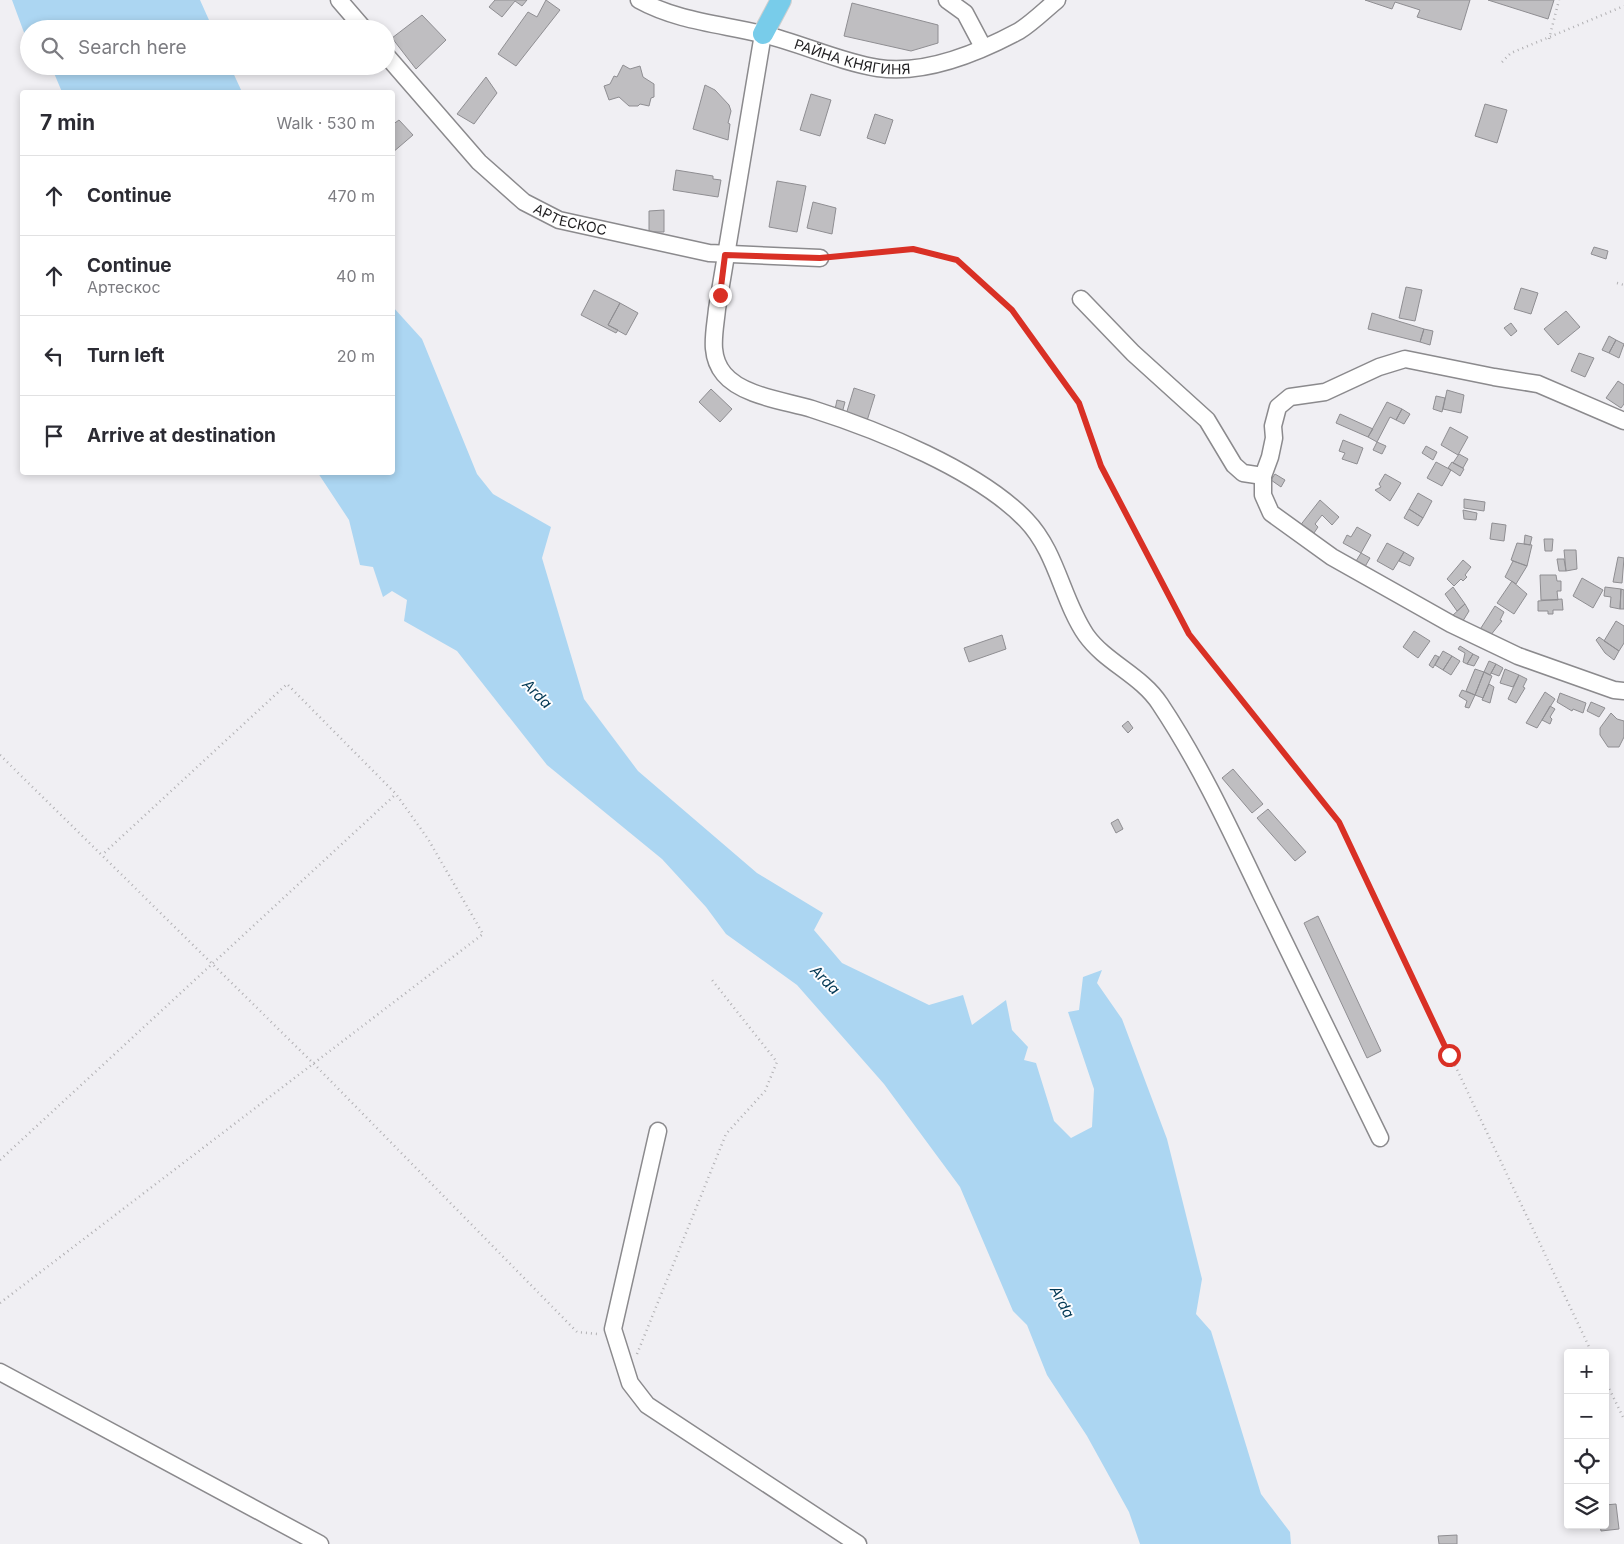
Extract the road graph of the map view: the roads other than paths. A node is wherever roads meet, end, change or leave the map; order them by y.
1 (339, 0) edge
2 (638, 0) edge
3 (768, 0) edge
4 (781, 0) edge
5 (947, 0) edge
6 (1057, 0) edge
7 (356, 20) edge
8 (763, 34) junction
9 (983, 47) junction
10 (395, 65) edge
11 (725, 255) junction
12 (820, 258) road end
13 (1081, 299) dead end
14 (1624, 421) edge
15 (1263, 476) junction
16 (1624, 691) edge
17 (658, 1131) dead end
18 (1380, 1138) dead end
19 (0, 1372) edge
20 (320, 1544) edge
21 (858, 1544) edge

1 - 7 street
2 - 8 street, РАЙНА КНЯГИНЯ
3 - 8 main road
4 - 8 main road
5 - 9 street
6 - 9 street, РАЙНА КНЯГИНЯ
8 - 9 street, РАЙНА КНЯГИНЯ
8 - 11 street
10 - 11 street, АРТЕСКОС
11 - 12 street, АРТЕСКОС
11 - 18 street
13 - 15 street
14 - 15 street
15 - 16 street
17 - 21 street
19 - 20 street

